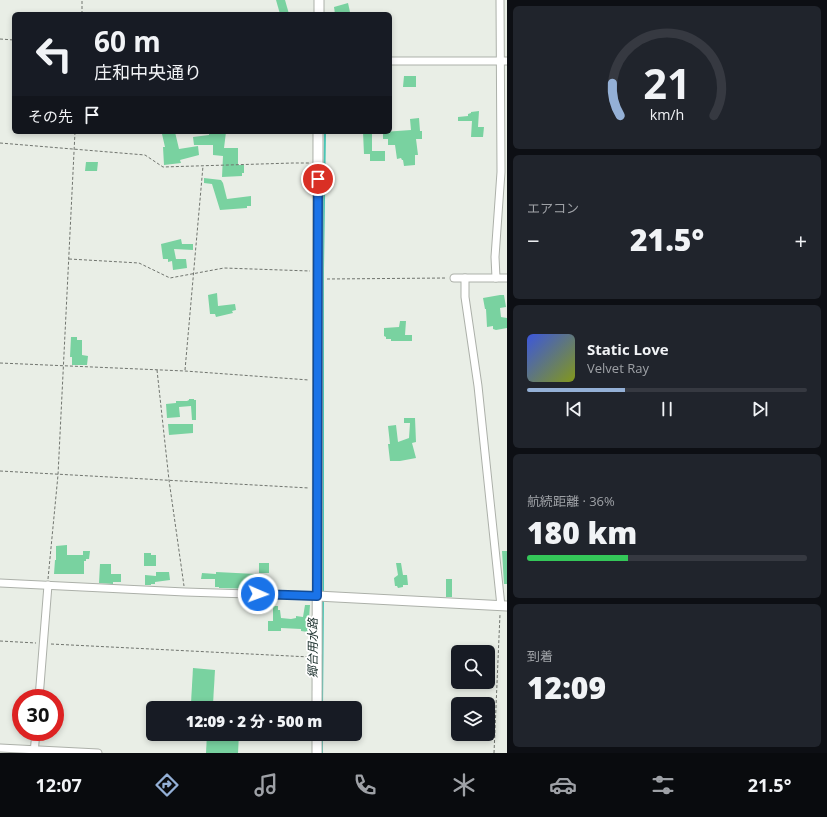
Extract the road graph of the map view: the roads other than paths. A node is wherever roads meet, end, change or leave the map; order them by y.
1 (319, 0) edge
2 (500, 0) edge
3 (319, 12) edge
4 (392, 61) edge
5 (504, 61) edge
6 (318, 134) edge
7 (454, 278) road end
8 (465, 278) junction
9 (496, 278) junction
10 (507, 278) edge
11 (0, 583) edge
12 (48, 586) junction
13 (317, 596) junction
14 (504, 606) edge
15 (39, 689) edge
16 (317, 701) edge
17 (35, 741) edge
18 (317, 741) edge
19 (0, 748) edge
20 (34, 752) edge
21 (98, 753) edge
22 (317, 753) edge

1 - 3 street
2 - 5 street
4 - 5 street
5 - 9 street
6 - 13 street
7 - 8 street
8 - 9 street
8 - 14 street
9 - 10 street
11 - 12 street
12 - 13 street
12 - 15 street
13 - 14 street
13 - 16 street
17 - 20 street
18 - 22 street
19 - 20 street
20 - 21 street

